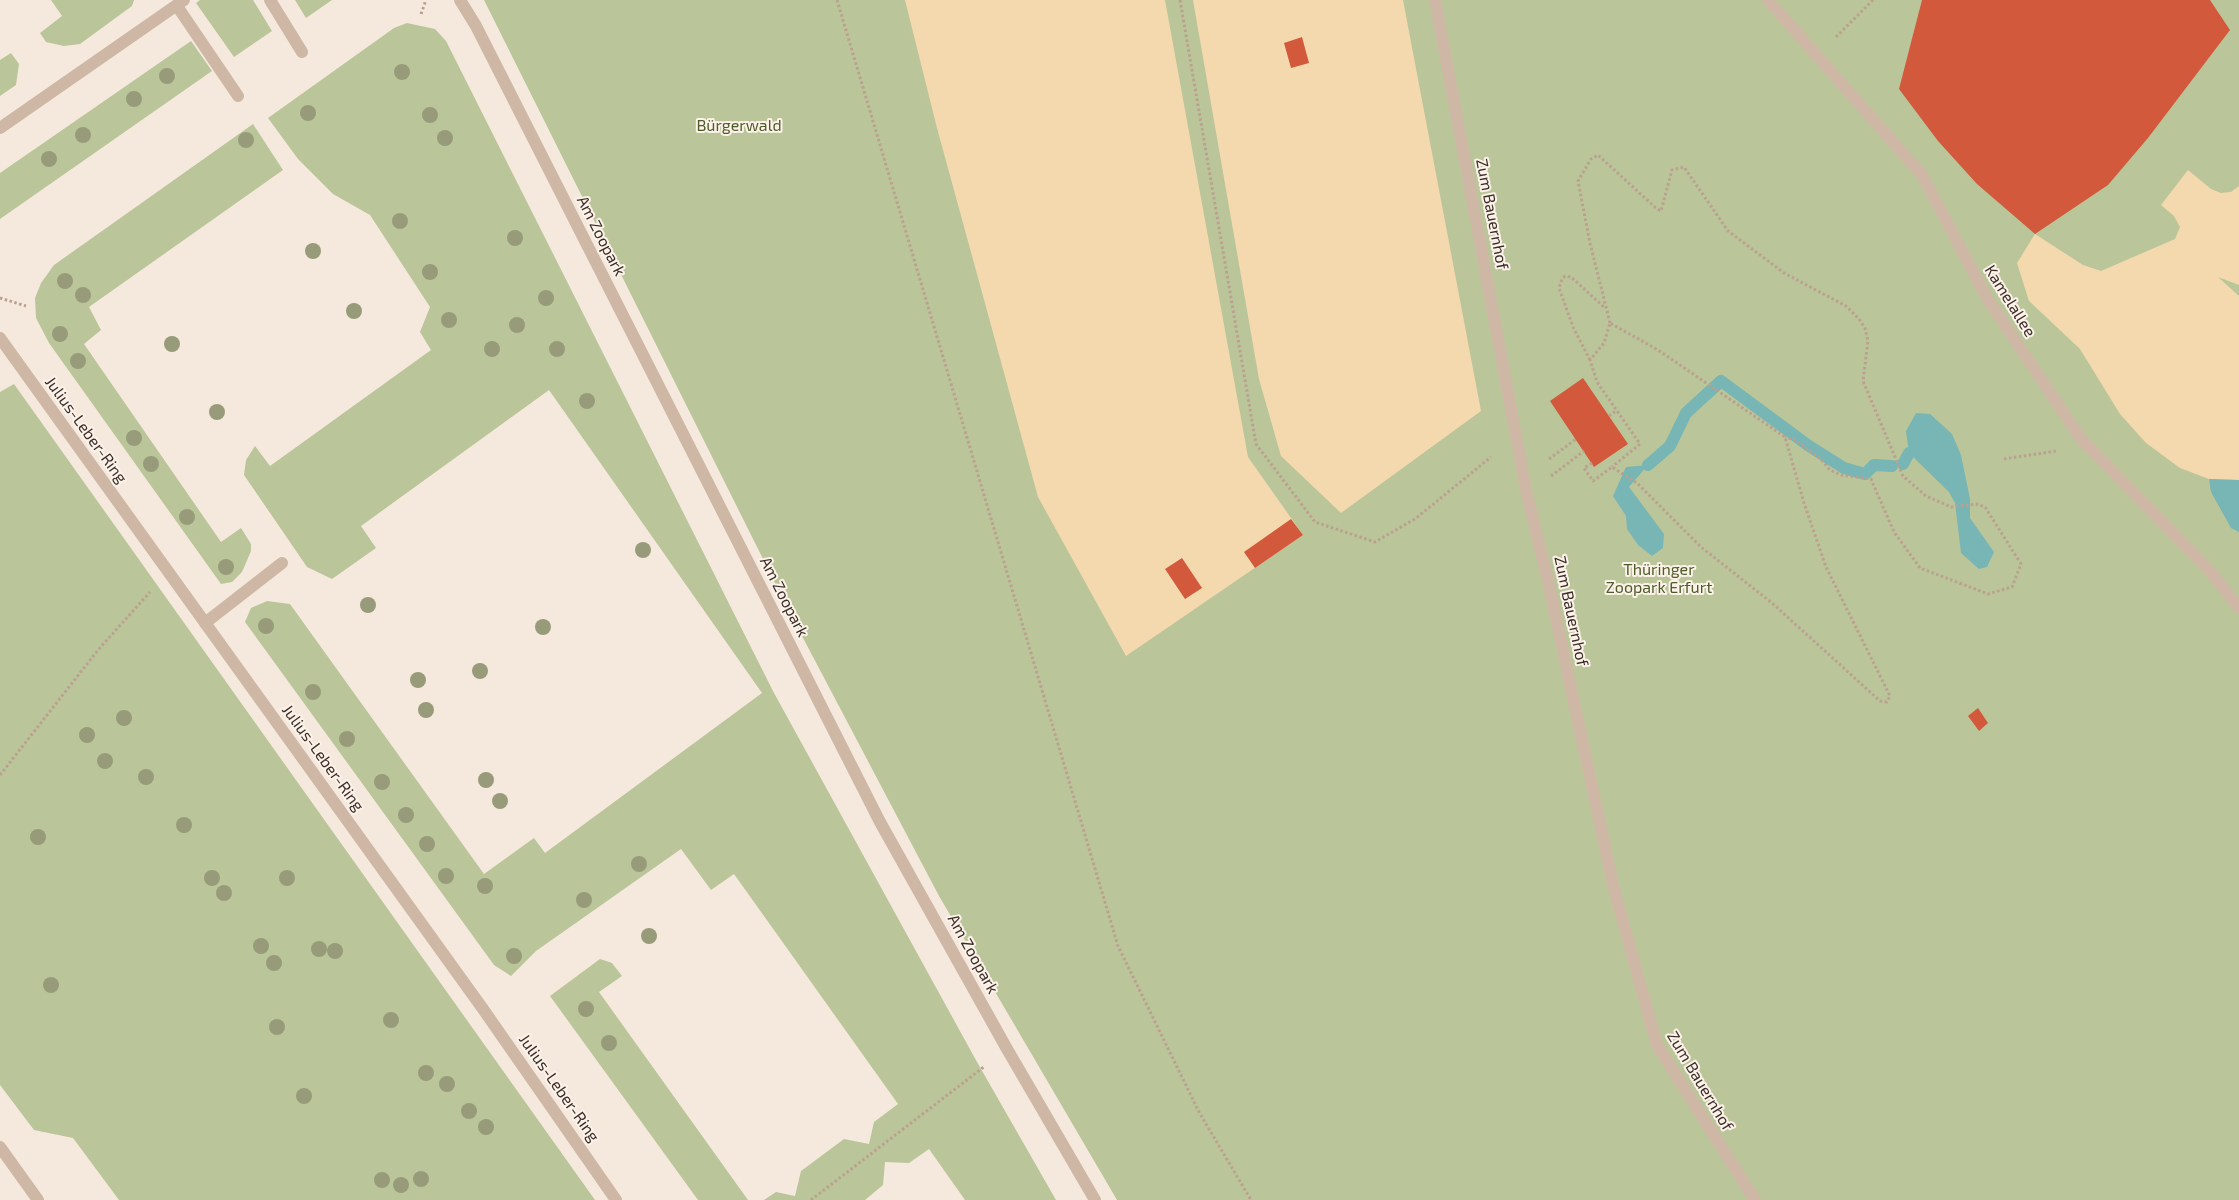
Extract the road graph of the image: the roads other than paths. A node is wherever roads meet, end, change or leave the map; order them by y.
1 (270, 0) edge
2 (460, 0) edge
3 (1435, 0) edge
4 (1768, 0) edge
5 (181, 3) edge
6 (302, 52) dead end
7 (238, 96) dead end
8 (0, 128) edge
9 (0, 338) edge
10 (282, 563) dead end
11 (2239, 608) edge
12 (205, 623) junction
13 (0, 1147) edge
14 (38, 1200) edge
15 (616, 1200) edge
16 (1096, 1200) edge
17 (1755, 1200) edge

1 - 6 street
2 - 16 street, Am Zoopark
3 - 17 street, Zum Bauernhof
4 - 11 street, Kamelallee
5 - 7 street
5 - 8 street
9 - 12 street, Julius-Leber-Ring
10 - 12 street
12 - 15 street, Julius-Leber-Ring
13 - 14 street

